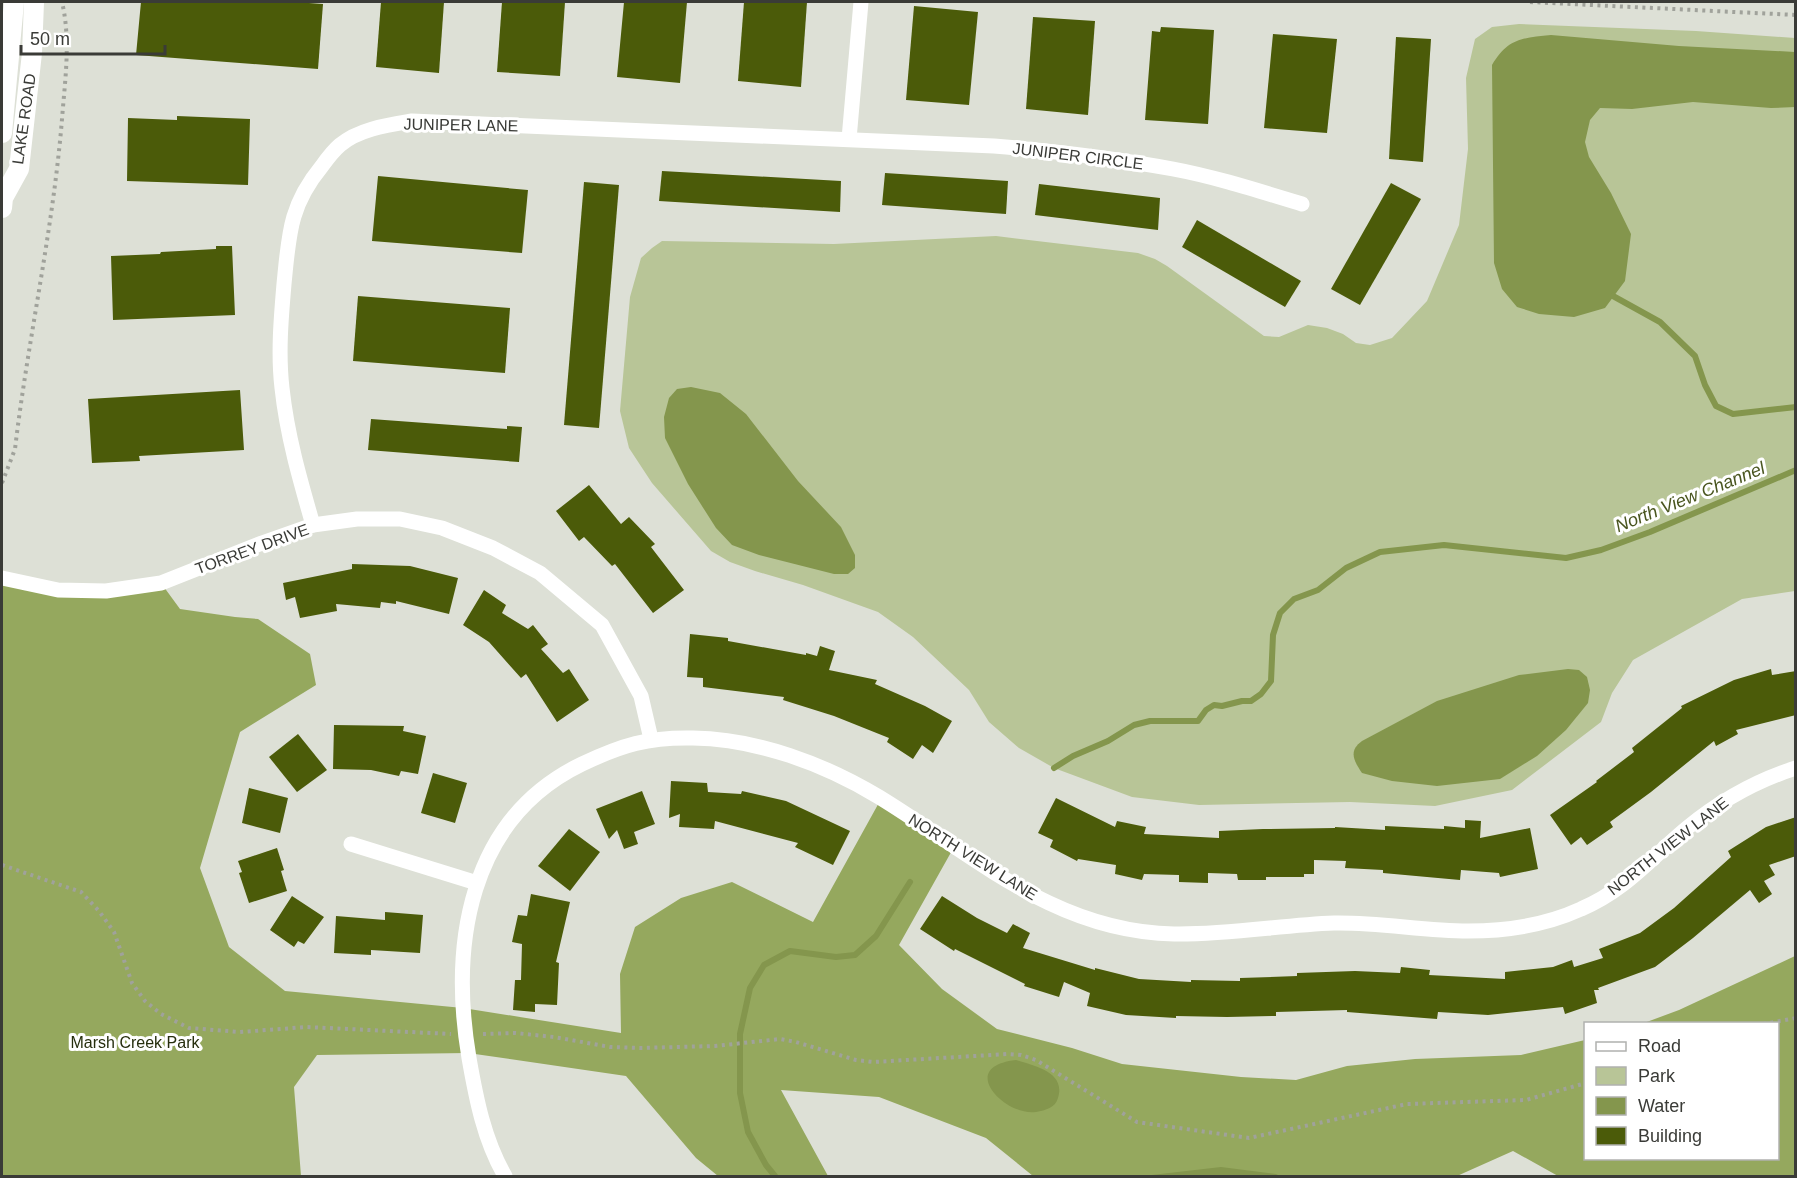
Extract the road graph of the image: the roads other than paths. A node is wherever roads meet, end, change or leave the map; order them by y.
1 (14, 2) edge
2 (34, 2) edge
3 (861, 2) edge
4 (2, 132) edge
5 (849, 140) junction
6 (2, 199) edge
7 (1302, 204) dead end
8 (313, 525) junction
9 (2, 578) edge
10 (651, 739) junction
11 (1796, 768) edge
12 (351, 844) dead end
13 (477, 883) junction
14 (505, 1176) edge

1 - 4 street, LAKE ROAD
2 - 6 street, LAKE ROAD
3 - 5 street
5 - 7 street, JUNIPER CIRCLE
5 - 8 street, JUNIPER LANE
8 - 9 street, TORREY DRIVE
8 - 10 street, TORREY DRIVE
10 - 11 street, NORTH VIEW LANE
10 - 13 street, NORTH VIEW LANE
12 - 13 street
13 - 14 street, NORTH VIEW LANE

